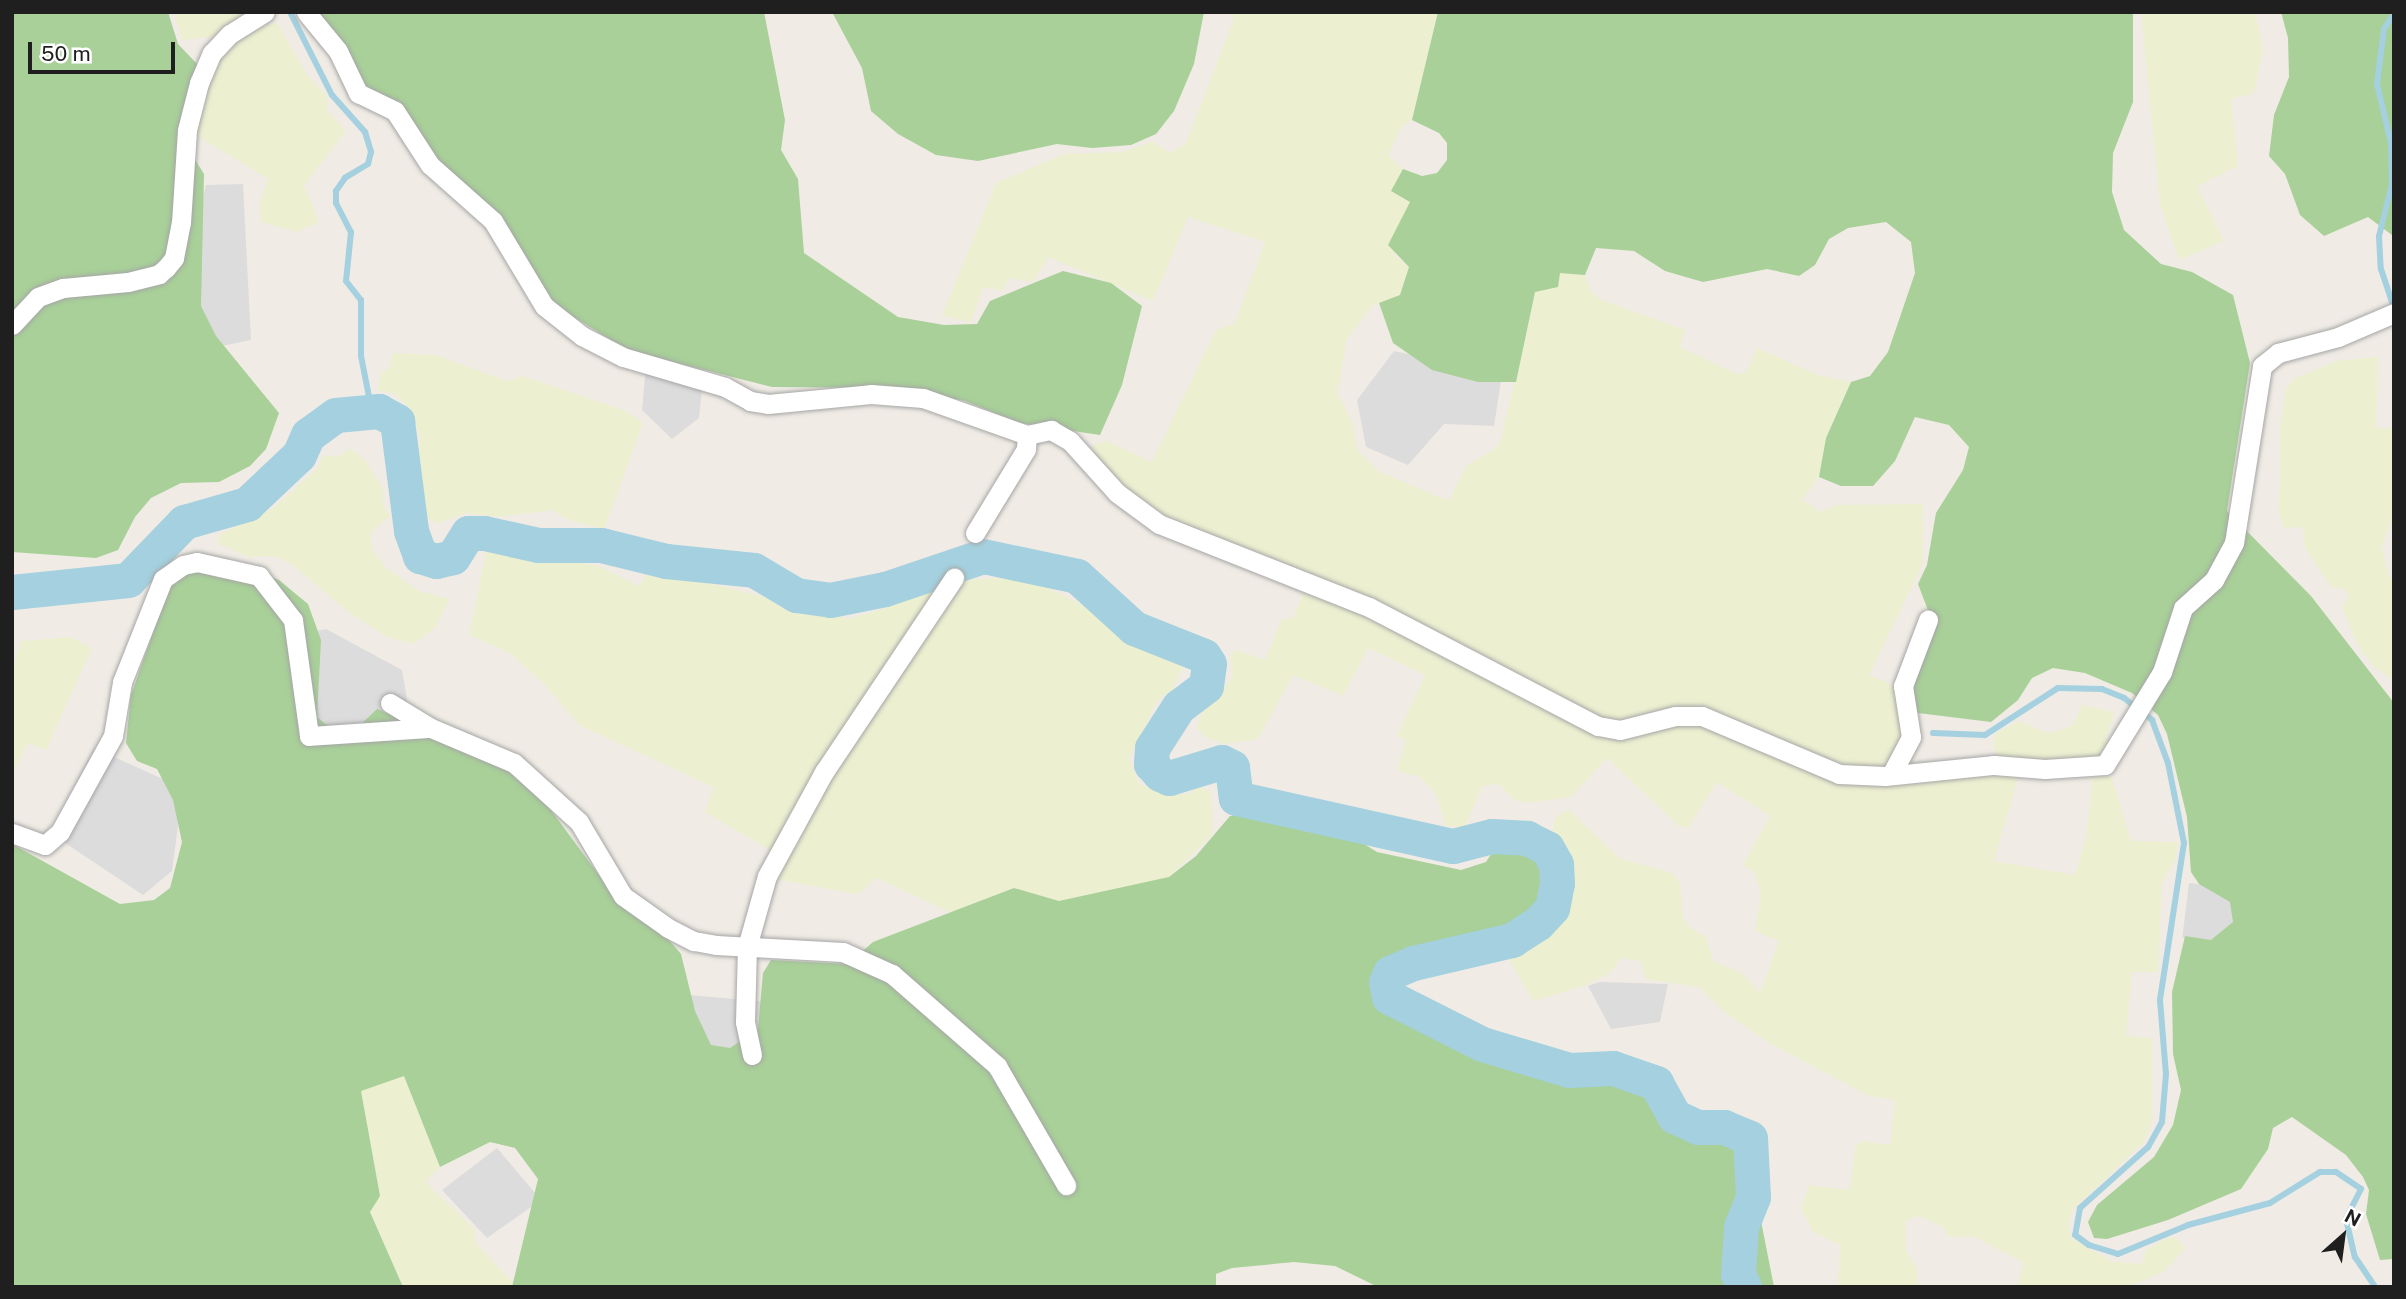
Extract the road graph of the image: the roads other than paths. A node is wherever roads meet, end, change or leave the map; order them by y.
1 (265, 12) edge
2 (306, 12) edge
3 (2389, 315) edge
4 (12, 325) edge
5 (1027, 435) junction
6 (975, 533) dead end
7 (954, 578) dead end
8 (1928, 620) dead end
9 (390, 703) dead end
10 (431, 728) junction
11 (1891, 775) junction
12 (12, 833) edge
13 (747, 947) junction
14 (752, 1055) dead end
15 (1066, 1185) dead end

1 - 4 street
2 - 5 street
3 - 11 street
5 - 6 street
5 - 11 street
7 - 13 street
8 - 11 street
9 - 10 street
10 - 12 street
10 - 13 street
13 - 14 street
13 - 15 street

